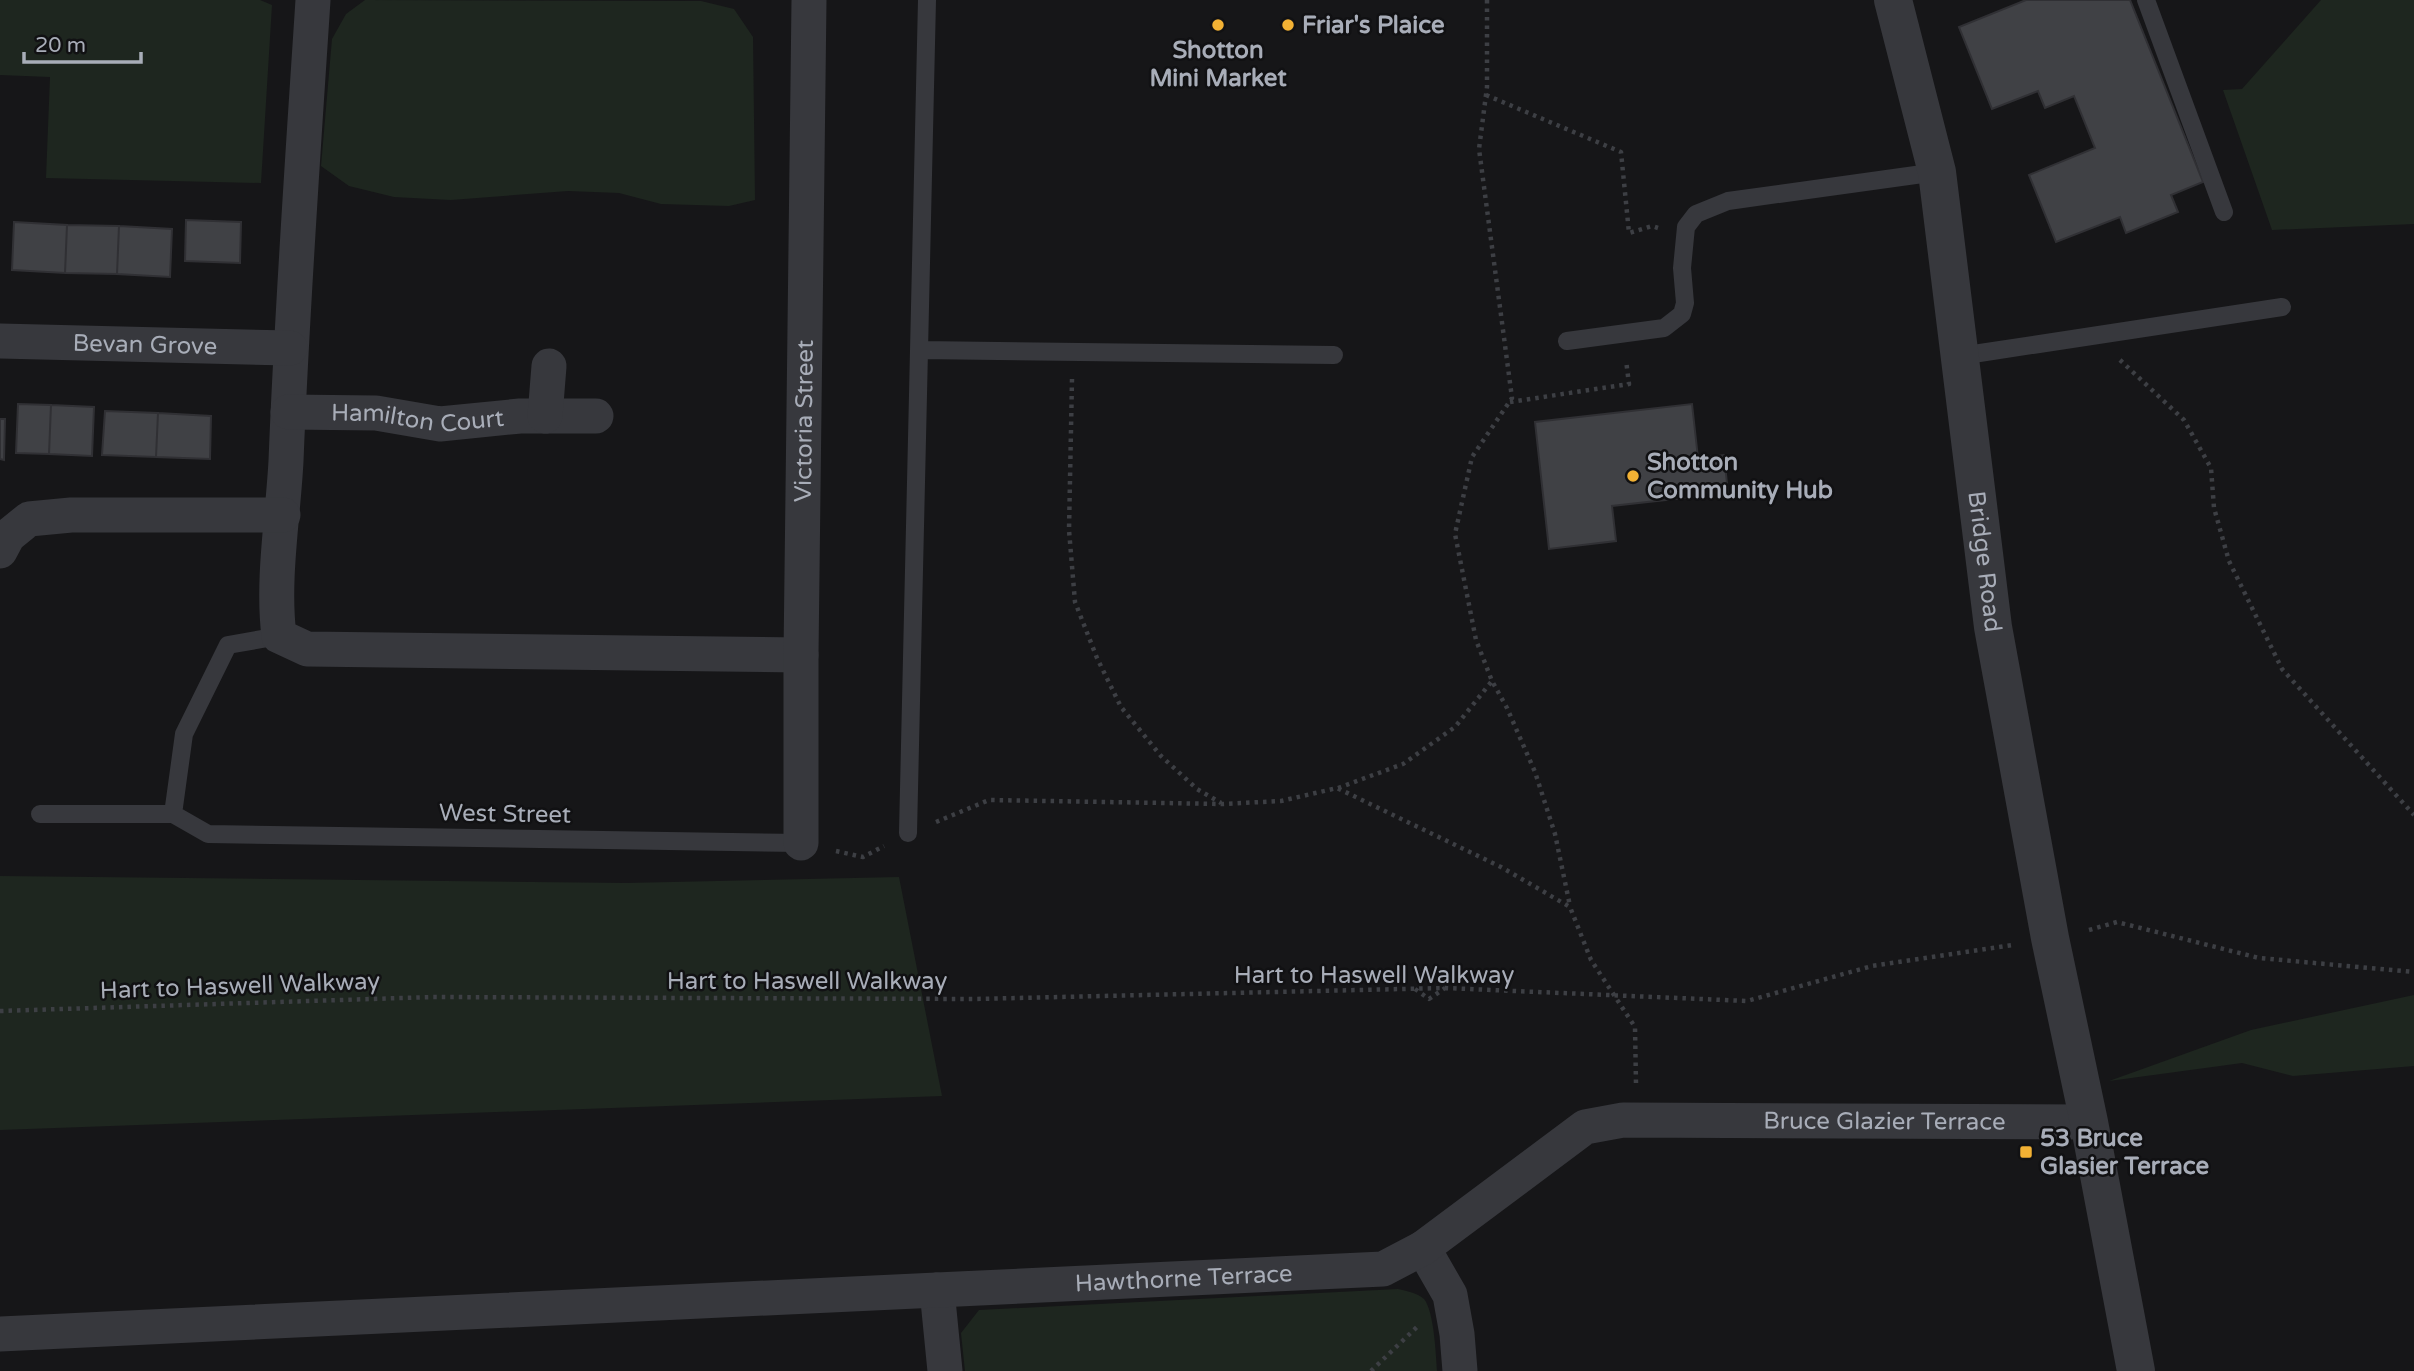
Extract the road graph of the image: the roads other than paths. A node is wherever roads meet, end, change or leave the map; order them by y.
1 (313, 0) edge
2 (809, 0) edge
3 (928, 0) edge
4 (1893, 0) edge
5 (2146, 0) edge
6 (1937, 172) junction
7 (2224, 212) dead end
8 (2282, 307) dead end
9 (0, 341) edge
10 (1567, 341) dead end
11 (290, 348) junction
12 (920, 350) junction
13 (1334, 355) dead end
14 (1960, 356) junction
15 (549, 366) dead end
16 (288, 412) junction
17 (545, 416) junction
18 (596, 416) dead end
19 (284, 515) junction
20 (0, 551) edge
21 (279, 636) junction
22 (800, 655) junction
23 (40, 814) dead end
24 (173, 814) junction
25 (908, 834) road end
26 (801, 843) joint
27 (2089, 1122) junction
28 (1423, 1248) junction
29 (937, 1290) junction
30 (0, 1334) edge
31 (945, 1371) edge
32 (1460, 1371) edge
33 (2136, 1371) edge

1 - 11 street
2 - 22 street, Victoria Street
3 - 12 lane
4 - 6 street, Bridge Road
5 - 7 lane
6 - 10 lane
6 - 14 street, Bridge Road
8 - 14 lane
9 - 11 street, Bevan Grove
11 - 16 street
12 - 13 lane
12 - 25 lane
14 - 27 street, Bridge Road
15 - 17 street
16 - 17 street, Hamilton Court
16 - 19 street
17 - 18 street, Hamilton Court
19 - 20 street
19 - 21 street
21 - 22 street
21 - 24 lane
22 - 26 street, Victoria Street
23 - 24 lane
24 - 26 lane, West Street
27 - 28 street, Bruce Glazier Terrace
27 - 33 street
28 - 29 street, Hawthorne Terrace
28 - 32 street
29 - 30 street, Hawthorne Terrace
29 - 31 street

